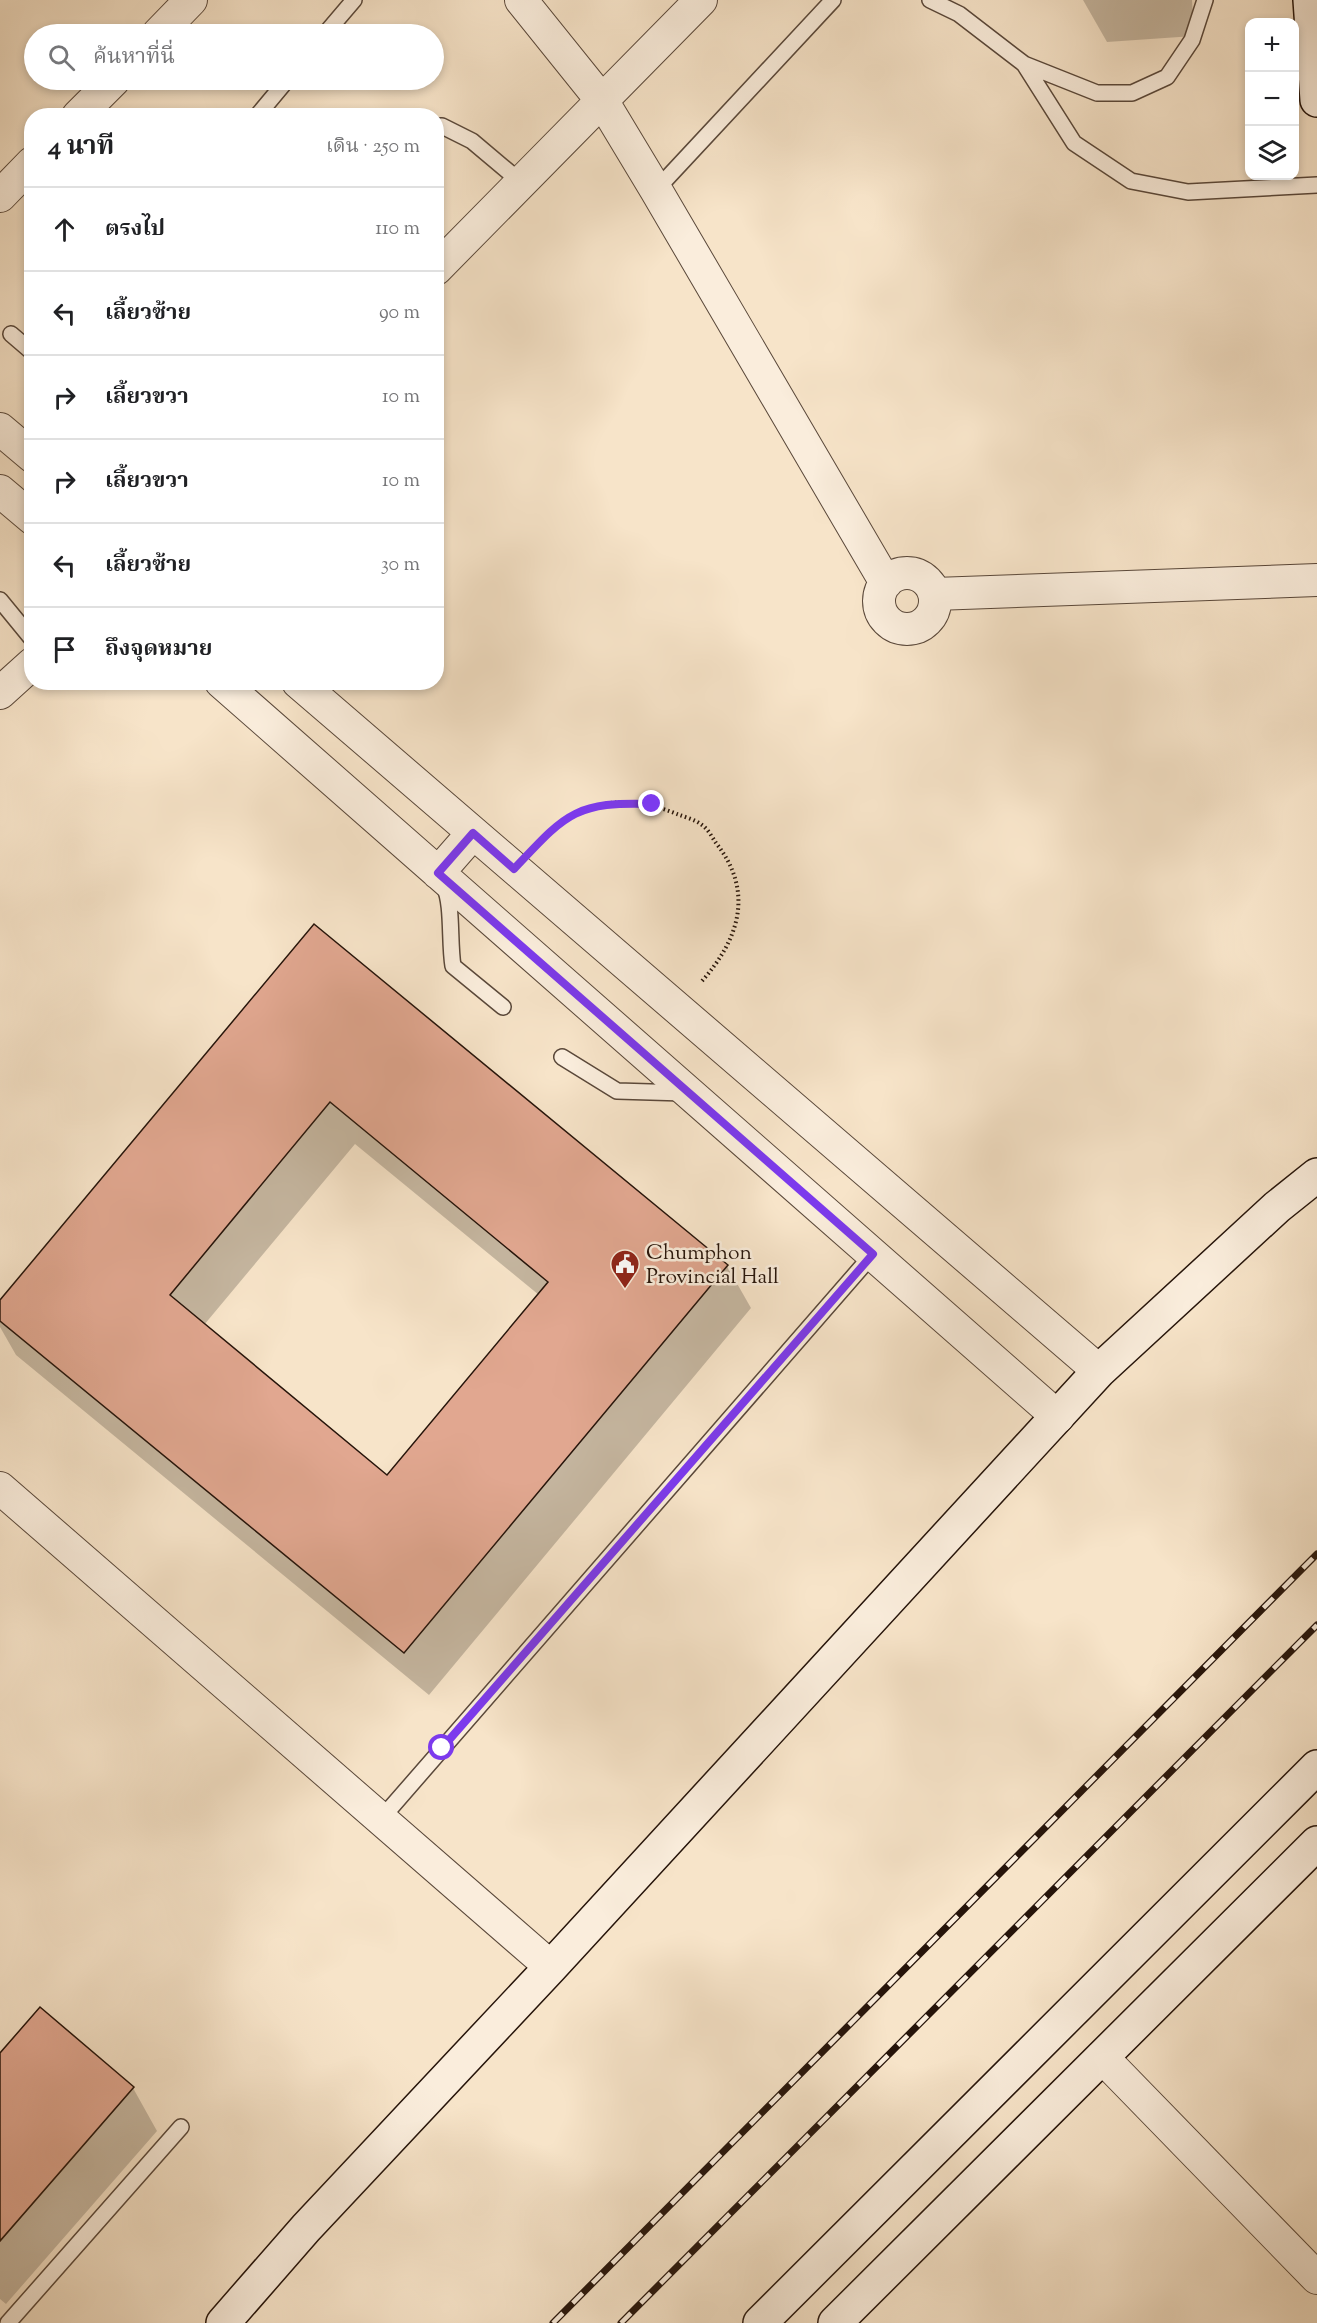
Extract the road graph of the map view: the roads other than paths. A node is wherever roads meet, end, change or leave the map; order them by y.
1 (191, 0) edge
2 (354, 0) edge
3 (521, 0) edge
4 (701, 0) edge
5 (833, 0) edge
6 (930, 0) edge
7 (1205, 0) edge
8 (1311, 0) edge
9 (168, 24) edge
10 (334, 24) edge
11 (1024, 64) junction
12 (104, 90) edge
13 (279, 90) edge
14 (1317, 100) edge
15 (603, 102) junction
16 (86, 108) edge
17 (264, 108) edge
18 (444, 127) edge
19 (24, 171) edge
20 (522, 183) junction
21 (1317, 185) edge
22 (657, 190) junction
23 (0, 196) edge
24 (444, 262) edge
25 (11, 334) dead end
26 (24, 345) edge
27 (0, 429) edge
28 (24, 449) edge
29 (0, 491) edge
30 (24, 511) edge
31 (1317, 580) edge
32 (886, 583) junction
33 (935, 594) junction
34 (0, 600) edge
35 (24, 629) edge
36 (24, 671) edge
37 (230, 690) edge
38 (307, 690) edge
39 (0, 693) edge
40 (473, 833) junction
41 (438, 873) junction
42 (503, 1007) dead end
43 (562, 1057) dead end
44 (690, 1094) junction
45 (1317, 1156) edge
46 (1317, 1175) edge
47 (1277, 1207) junction
48 (873, 1254) junction
49 (1099, 1371) junction
50 (1058, 1417) junction
51 (0, 1488) edge
52 (1317, 1767) edge
53 (381, 1819) junction
54 (1317, 1843) edge
55 (551, 1967) junction
56 (1102, 2057) junction
57 (181, 2127) dead end
58 (1317, 2278) edge
59 (8, 2323) edge
60 (223, 2323) edge
61 (760, 2323) edge
62 (835, 2323) edge

1 - 9 street
2 - 10 lane
3 - 15 street
4 - 15 street
5 - 22 lane
6 - 11 lane
7 - 11 lane
8 - 14 main road
11 - 21 lane
12 - 16 street
13 - 17 lane
15 - 20 street
15 - 22 street
18 - 20 lane
19 - 23 street
20 - 24 street
22 - 32 street
25 - 26 lane
27 - 28 street
29 - 30 street
31 - 33 street
32 - 33 street
32 - 33 street
34 - 35 lane
36 - 39 street
37 - 41 street
38 - 40 street
40 - 41 street
40 - 49 street
41 - 42 lane
41 - 44 street
43 - 44 lane
44 - 48 street
45 - 47 main road
46 - 47 main road
47 - 49 main road
48 - 50 street
48 - 53 lane
49 - 50 main road
50 - 55 main road
51 - 53 street
52 - 61 main road
53 - 55 street
54 - 56 main road
55 - 60 main road
56 - 58 street
56 - 62 main road
57 - 59 lane

